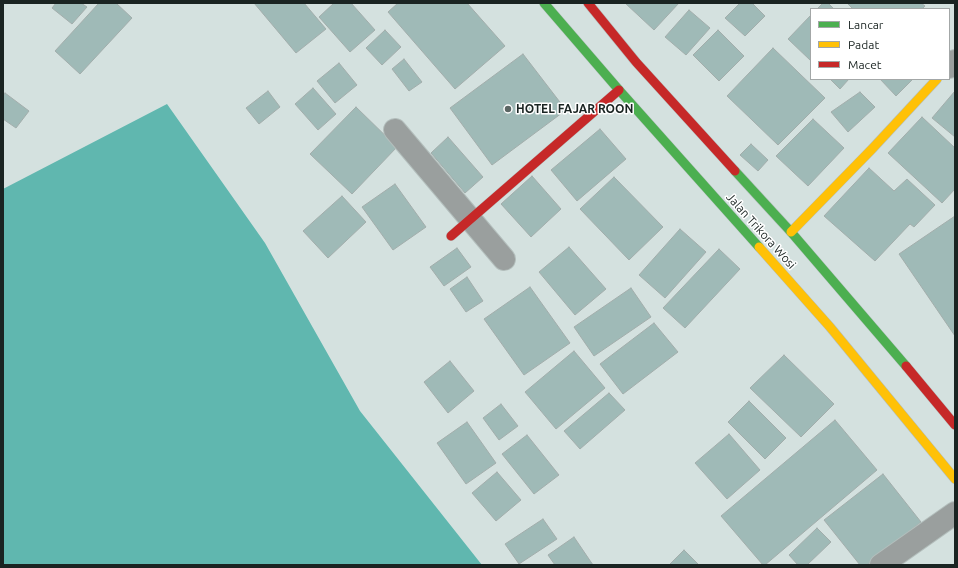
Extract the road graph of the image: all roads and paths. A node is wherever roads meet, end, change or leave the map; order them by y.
1 (544, 3) edge
2 (588, 3) edge
3 (936, 80) edge
4 (619, 90) junction
5 (395, 130) dead end
6 (470, 219) junction
7 (791, 232) junction
8 (451, 236) dead end
9 (504, 259) dead end
10 (955, 425) edge
11 (955, 479) edge
12 (955, 514) edge
13 (881, 565) edge

1 - 4 main road, Jalan Trikora Wosi
2 - 7 main road, Jalan Trikora Wosi
3 - 7 main road
4 - 6 main road
4 - 11 main road, Jalan Trikora Wosi
5 - 6 street
6 - 8 main road
6 - 9 street
7 - 10 main road, Jalan Trikora Wosi
12 - 13 street

